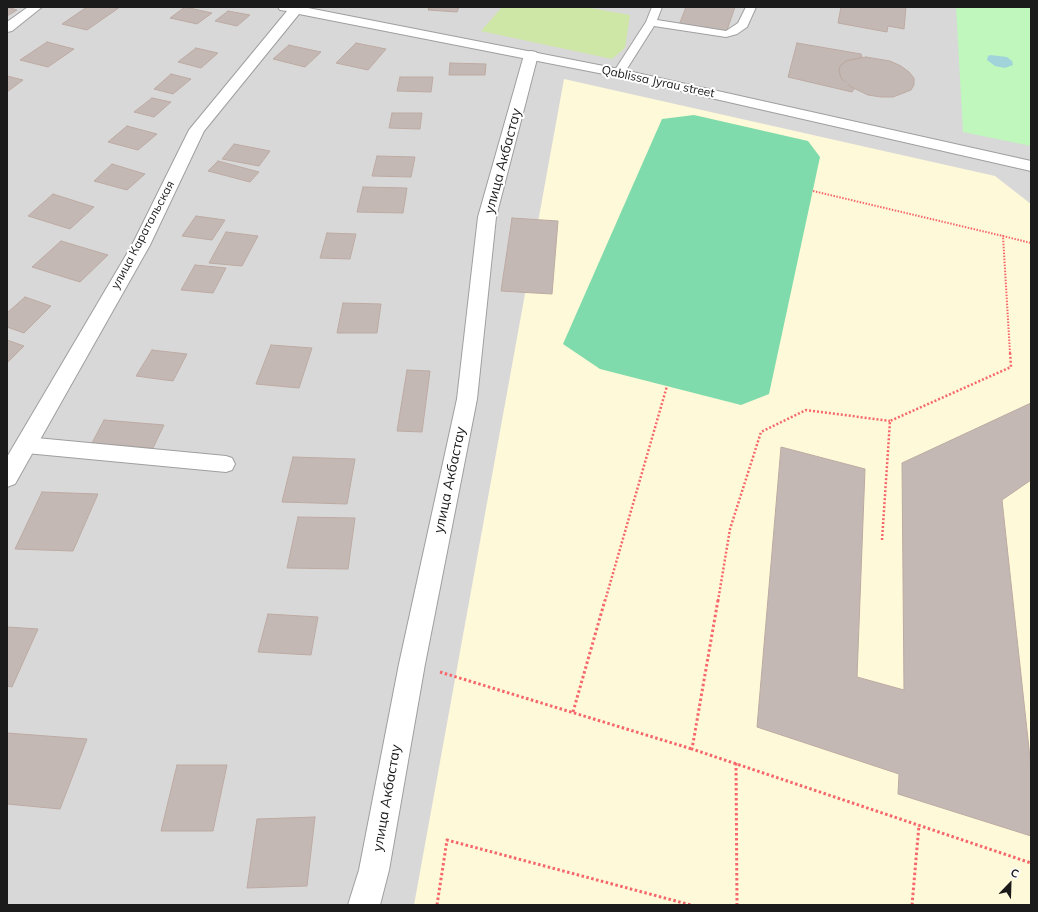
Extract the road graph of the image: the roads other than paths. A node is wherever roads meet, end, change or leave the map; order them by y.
1 (36, 7) edge
2 (657, 7) edge
3 (751, 7) edge
4 (292, 8) edge
5 (651, 22) junction
6 (7, 28) edge
7 (531, 55) junction
8 (619, 73) junction
9 (1031, 166) edge
10 (26, 445) junction
11 (226, 464) dead end
12 (7, 477) edge
13 (364, 905) edge

1 - 6 street
2 - 5 lane
3 - 5 lane
4 - 7 street, Qablissa Jyrau street
4 - 10 street, улица Каратальская
5 - 8 lane
7 - 8 street, Qablissa Jyrau street
7 - 13 street, улица Акбастау
8 - 9 street, Qablissa Jyrau street
10 - 11 lane
10 - 12 street, улица Каратальская

